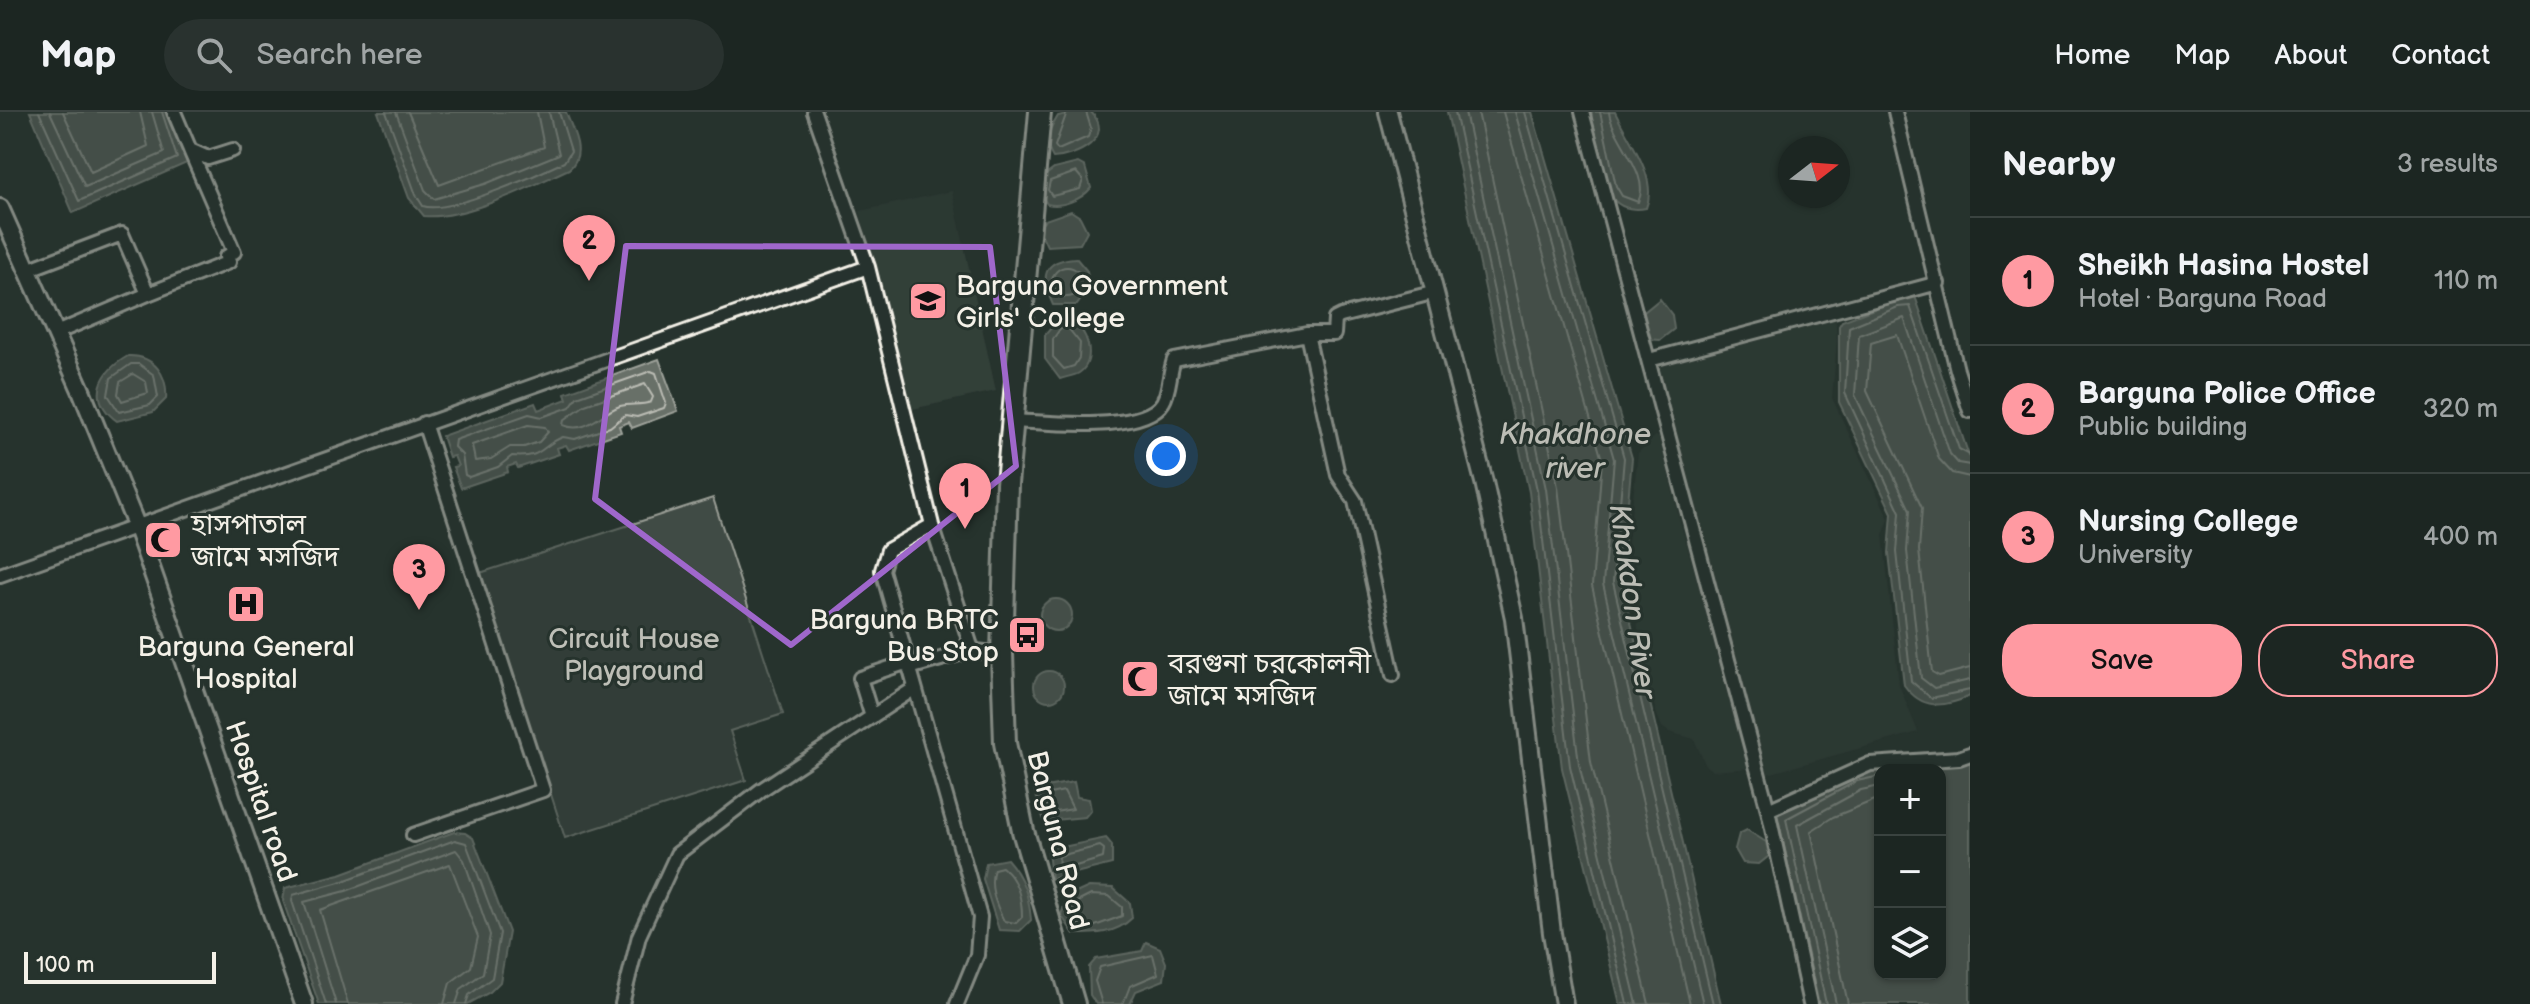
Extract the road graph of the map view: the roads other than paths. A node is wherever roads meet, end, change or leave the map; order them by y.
1 (174, 112) edge
2 (814, 112) edge
3 (1040, 112) edge
4 (1388, 112) edge
5 (1582, 112) edge
6 (1895, 112) edge
7 (190, 150) junction
8 (233, 150) dead end
9 (0, 208) edge
10 (868, 267) junction
11 (27, 270) junction
12 (1938, 283) junction
13 (1436, 292) junction
14 (148, 294) junction
15 (56, 333) junction
16 (1307, 334) junction
17 (1649, 360) junction
18 (1970, 411) edge
19 (1012, 421) junction
20 (424, 423) junction
21 (136, 525) junction
22 (932, 525) junction
23 (0, 575) edge
24 (973, 650) junction
25 (1002, 654) junction
26 (909, 665) junction
27 (1393, 675) dead end
28 (915, 688) junction
29 (872, 717) junction
30 (1970, 754) edge
31 (1768, 810) junction
32 (413, 835) dead end
33 (304, 1004) edge
34 (622, 1004) edge
35 (957, 1004) edge
36 (1074, 1004) edge
37 (1564, 1004) edge
38 (1810, 1004) edge

1 - 7 street
2 - 10 street
3 - 19 main road, Barguna Road
4 - 13 street
5 - 17 street
6 - 12 street
7 - 8 street
7 - 14 street
9 - 11 street, Hospital road
10 - 20 street
10 - 22 street
11 - 14 street
11 - 15 street, Hospital road
12 - 17 street
12 - 18 street
13 - 16 street
13 - 37 street
14 - 15 street
15 - 21 street, Hospital road
16 - 19 street
16 - 27 street
17 - 31 street
19 - 25 main road, Barguna Road
20 - 21 street
20 - 32 street
21 - 23 street
21 - 33 street, Hospital road
22 - 24 street
22 - 26 street
24 - 25 street
24 - 26 street
25 - 36 main road, Barguna Road
26 - 28 street
26 - 29 street
28 - 29 street
28 - 35 street
29 - 34 street
30 - 31 street
31 - 38 street

